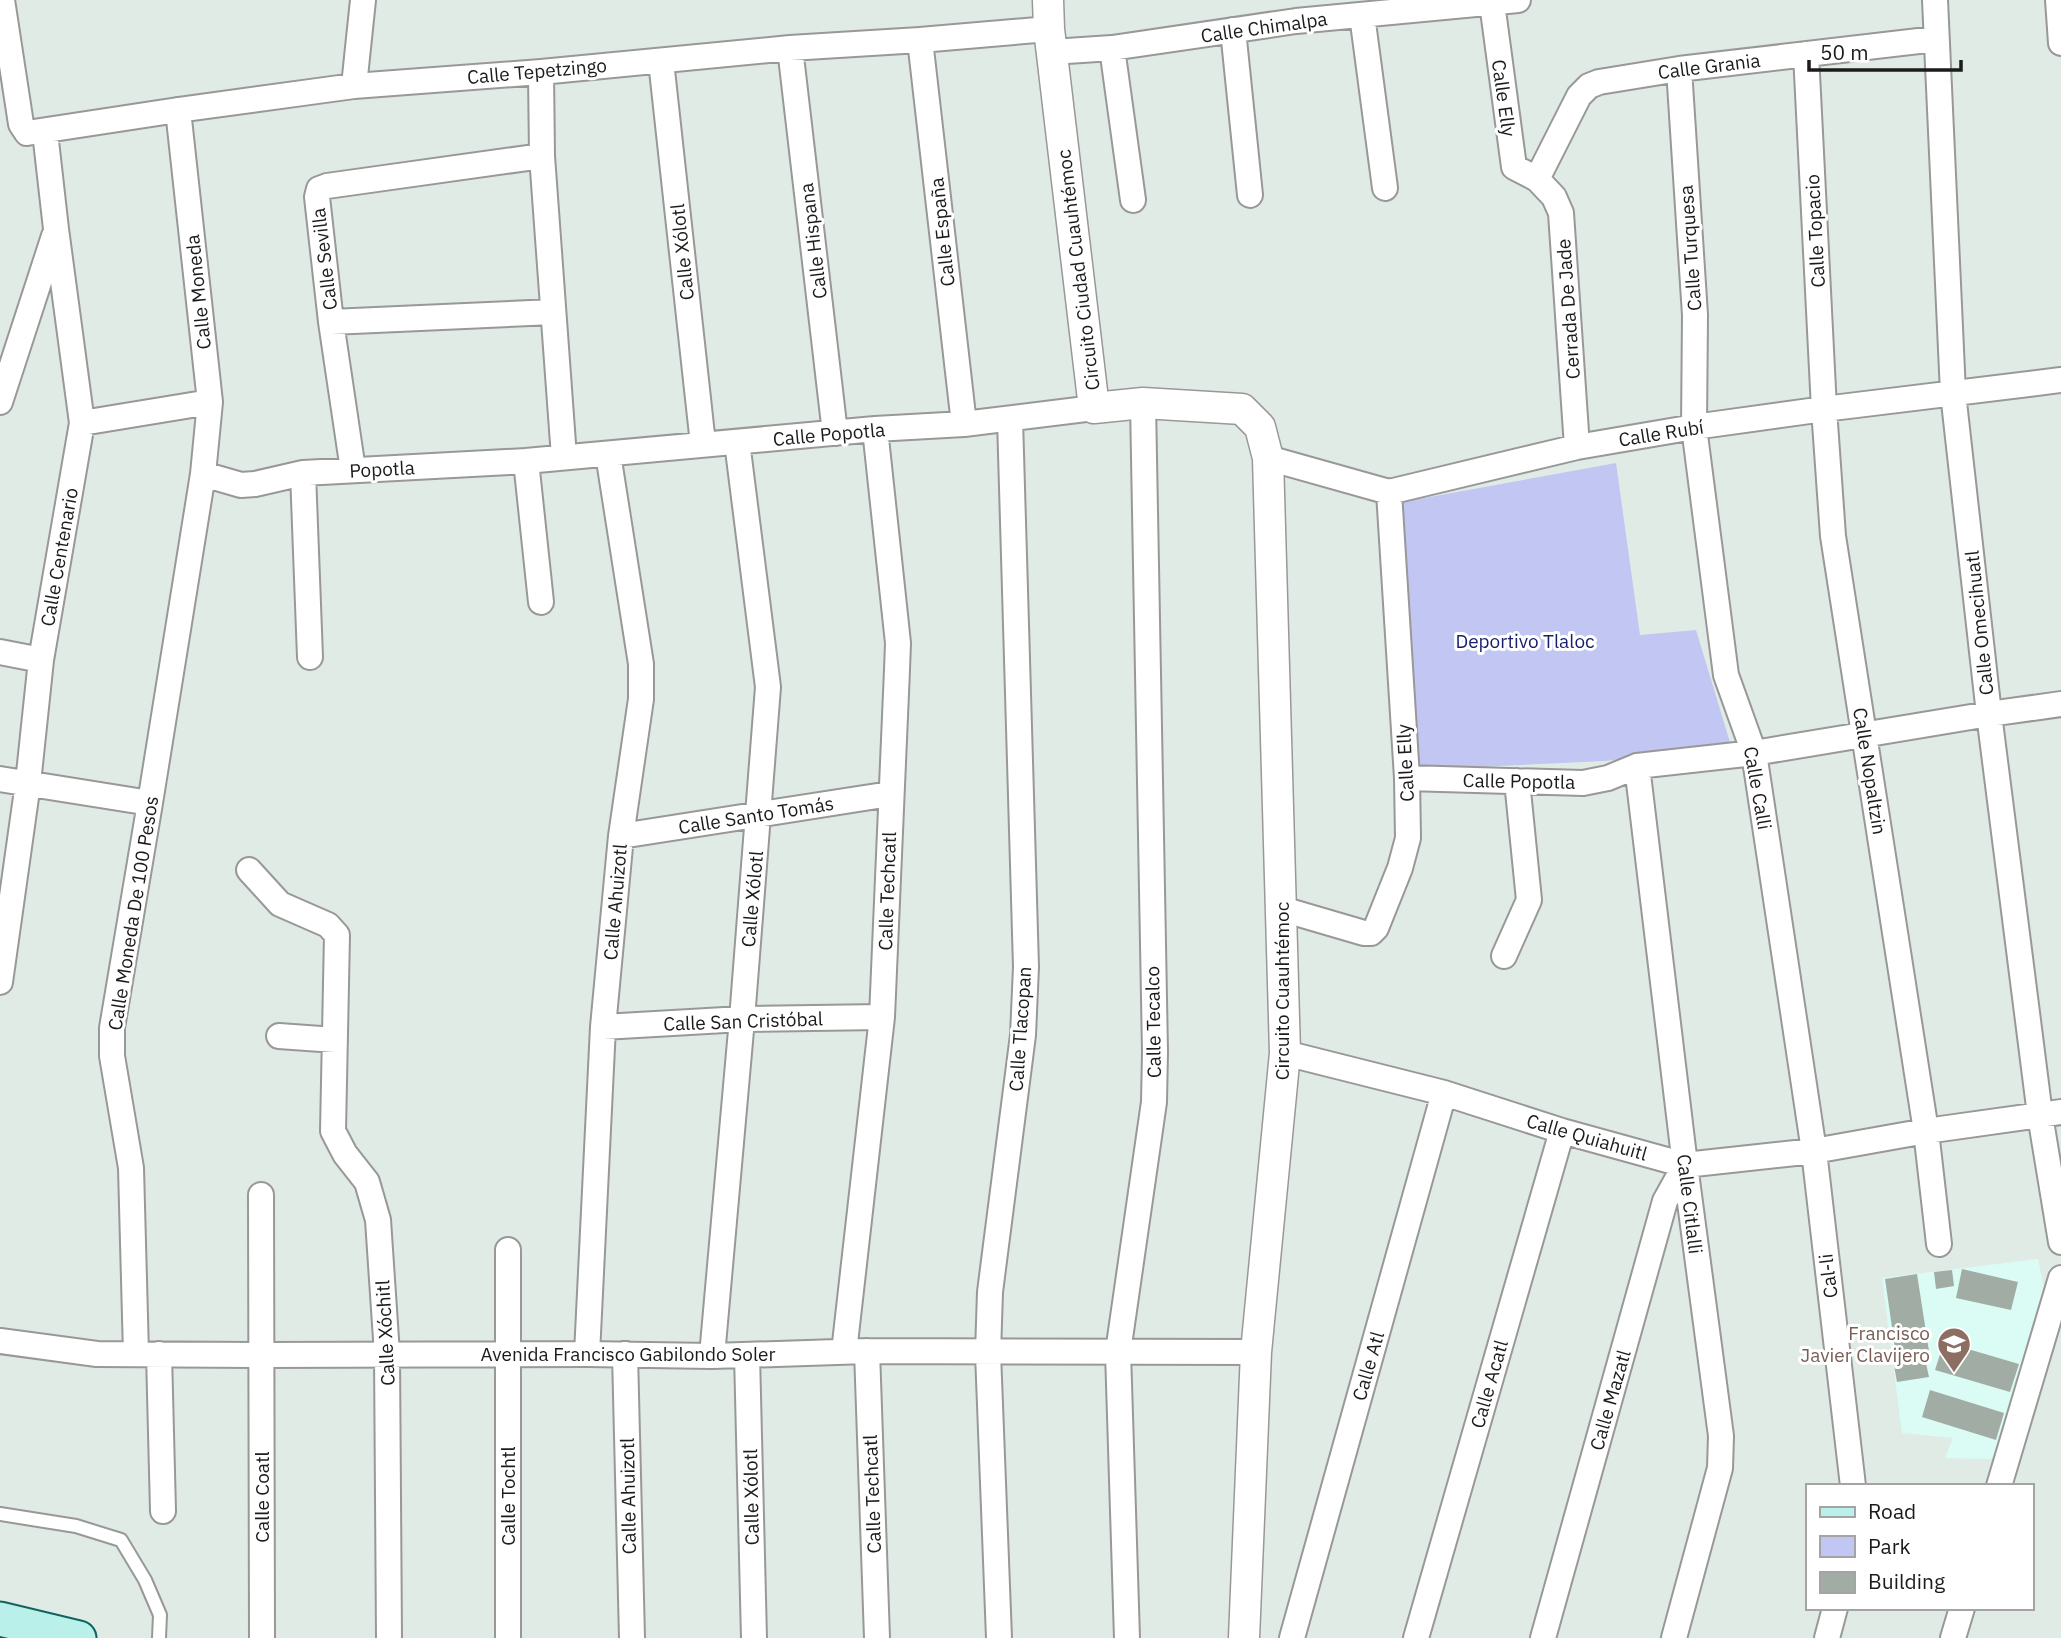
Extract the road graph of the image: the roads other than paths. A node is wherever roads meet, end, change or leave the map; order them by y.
1 (2, 0) edge
2 (363, 0) edge
3 (1518, 0) edge
4 (1935, 0) edge
5 (2059, 0) edge
6 (1492, 4) junction
7 (1296, 10) edge
8 (1362, 15) junction
9 (1050, 27) edge
10 (1233, 30) junction
11 (1936, 39) junction
12 (920, 40) junction
13 (2061, 43) edge
14 (790, 48) junction
15 (1112, 48) junction
16 (1806, 54) junction
17 (661, 61) junction
18 (1679, 69) junction
19 (541, 72) junction
20 (354, 86) junction
21 (178, 110) junction
22 (36, 133) junction
23 (542, 156) junction
24 (1537, 179) junction
25 (1385, 188) dead end
26 (1250, 195) dead end
27 (1133, 200) dead end
28 (56, 229) junction
29 (553, 312) junction
30 (331, 321) junction
31 (2061, 380) edge
32 (1953, 393) junction
33 (0, 402) edge
34 (210, 402) junction
35 (1143, 403) junction
36 (1094, 408) junction
37 (1824, 409) junction
38 (1010, 419) junction
39 (82, 423) junction
40 (964, 424) junction
41 (1260, 427) joint
42 (1694, 427) junction
43 (875, 429) junction
44 (835, 433) junction
45 (737, 442) junction
46 (703, 444) junction
47 (1577, 447) junction
48 (608, 454) junction
49 (564, 457) junction
50 (1268, 458) junction
51 (526, 461) junction
52 (353, 470) junction
53 (203, 474) junction
54 (303, 474) junction
55 (1389, 492) junction
56 (541, 602) dead end
57 (0, 652) edge
58 (310, 657) dead end
59 (41, 660) junction
60 (2061, 704) edge
61 (1989, 714) junction
62 (1865, 733) junction
63 (1754, 752) junction
64 (1637, 766) junction
65 (1407, 778) junction
66 (0, 779) edge
67 (1517, 781) junction
68 (28, 783) junction
69 (890, 794) junction
70 (150, 803) junction
71 (759, 814) junction
72 (621, 836) junction
73 (248, 870) dead end
74 (1282, 909) junction
75 (1504, 956) dead end
76 (0, 982) edge
77 (882, 1017) junction
78 (742, 1019) junction
79 (603, 1027) junction
80 (279, 1036) dead end
81 (335, 1040) junction
82 (1285, 1053) junction
83 (1444, 1093) junction
84 (2051, 1113) edge
85 (1562, 1131) junction
86 (1926, 1131) junction
87 (1814, 1151) junction
88 (1685, 1166) junction
89 (261, 1195) dead end
90 (2061, 1242) edge
91 (1939, 1244) dead end
92 (508, 1250) dead end
93 (2061, 1278) edge
94 (2053, 1340) edge
95 (0, 1341) edge
96 (855, 1351) junction
97 (1118, 1352) junction
98 (1256, 1352) junction
99 (507, 1353) junction
100 (586, 1353) junction
101 (988, 1353) junction
102 (148, 1354) junction
103 (387, 1354) junction
104 (625, 1354) junction
105 (261, 1355) junction
106 (747, 1355) junction
107 (712, 1356) junction
108 (1853, 1484) edge
109 (2001, 1484) edge
110 (163, 1511) dead end
111 (0, 1514) edge
112 (1834, 1610) edge
113 (1961, 1610) edge
114 (0, 1619) edge
115 (79, 1638) edge
116 (159, 1638) edge
117 (262, 1638) edge
118 (389, 1638) edge
119 (508, 1638) edge
120 (632, 1638) edge
121 (754, 1638) edge
122 (877, 1638) edge
123 (999, 1638) edge
124 (1126, 1638) edge
125 (1244, 1638) edge
126 (1292, 1638) edge
127 (1416, 1638) edge
128 (1543, 1638) edge
129 (1674, 1638) edge
130 (1827, 1638) edge
131 (1953, 1638) edge

1 - 22 street, Calle Centenario
2 - 20 street
3 - 6 street, Calle Chimalpa
4 - 11 street, Calle Omecihuatl
5 - 13 street
6 - 8 street, Calle Chimalpa
6 - 24 street, Calle Elly
7 - 8 street, Calle Chimalpa
7 - 10 street, Calle Chimalpa
8 - 25 street
9 - 12 street, Calle Tepetzingo
9 - 15 street, Calle Chimalpa
9 - 36 street, Circuito Ciudad Cuauhtémoc
10 - 15 street, Calle Chimalpa
10 - 26 street
11 - 16 street, Calle Grania
11 - 32 street, Calle Omecihuatl
12 - 14 street, Calle Tepetzingo
12 - 40 street, Calle España
14 - 17 street, Calle Tepetzingo
14 - 44 street, Calle Hispana
15 - 27 street
16 - 18 street, Calle Grania
16 - 37 street, Calle Topacio
17 - 19 street, Calle Tepetzingo
17 - 46 street, Calle Xólotl
18 - 24 street, Calle Grania
18 - 42 street, Calle Turquesa
19 - 20 street, Calle Tepetzingo
19 - 23 street
20 - 21 street, Calle Tepetzingo
21 - 22 street, Calle Tepetzingo
21 - 34 street, Calle Moneda
22 - 28 street, Calle Centenario
23 - 29 street
23 - 30 street, Calle Sevilla
24 - 47 street, Cerrada De Jade
28 - 33 street
28 - 39 street, Calle Centenario
29 - 30 street
29 - 49 street
30 - 52 street, Calle Sevilla
31 - 32 street, Calle Rubí
32 - 37 street, Calle Rubí
32 - 61 street, Calle Omecihuatl
34 - 39 street
34 - 53 street, Calle Moneda
35 - 36 street, Circuito Ciudad Cuauhtémoc
35 - 41 street, Circuito Ciudad Cuauhtémoc
35 - 97 street, Calle Tecalco
36 - 38 street, Calle Popotla
37 - 42 street, Calle Rubí
37 - 62 street, Calle Nopaltzin
38 - 40 street, Calle Popotla
38 - 101 street, Calle Tlacopan
39 - 59 street, Calle Centenario
40 - 43 street, Calle Popotla
41 - 50 street, Circuito Cuauhtémoc
42 - 47 street, Calle Rubí
42 - 63 street, Calle Calli
43 - 44 street, Calle Popotla
43 - 69 street, Calle Techcatl
44 - 45 street, Calle Popotla
45 - 46 street, Calle Popotla
45 - 71 street, Calle Xólotl
46 - 48 street, Calle Popotla
47 - 55 street, Calle Rubí
48 - 49 street, Calle Popotla
48 - 72 street, Calle Ahuizotl
49 - 51 street, Popotla
50 - 55 street, Calle Rubí
50 - 74 street, Circuito Cuauhtémoc
51 - 52 street, Popotla
51 - 56 street
52 - 54 street, Popotla
53 - 54 street, Popotla
53 - 70 street, Calle Moneda De 100 Pesos
54 - 58 street
55 - 65 street, Calle Elly
57 - 59 street
59 - 68 street, Calle Centenario
60 - 61 street, Calle Popotla
61 - 62 street, Calle Popotla
61 - 84 street, Calle Omecihuatl
62 - 63 street, Calle Popotla
62 - 86 street, Calle Nopaltzin
63 - 64 street, Calle Popotla
63 - 87 street, Calle Calli
64 - 67 street, Calle Popotla
64 - 88 street, Calle Citlalli
65 - 67 street, Calle Popotla
65 - 74 street, Calle Elly
66 - 68 street
67 - 75 street
68 - 70 street
68 - 76 street, Calle Centenario
69 - 71 street, Calle Santo Tomás
69 - 77 street, Calle Techcatl
70 - 102 street, Calle Moneda De 100 Pesos
71 - 72 street, Calle Santo Tomás
71 - 78 street, Calle Xólotl
72 - 79 street, Calle Ahuizotl
73 - 81 street, Calle Xóchitl
74 - 82 street, Circuito Cuauhtémoc
77 - 78 street, Calle San Cristóbal
77 - 96 street, Calle Techcatl
78 - 79 street, Calle San Cristóbal
78 - 107 street, Calle Xólotl
79 - 100 street, Calle Ahuizotl
80 - 81 street
81 - 103 street, Calle Xóchitl
82 - 83 street, Calle Quiahuitl
82 - 98 street, Circuito Cuauhtémoc
83 - 85 street, Calle Quiahuitl
83 - 126 street, Calle Atl
84 - 86 street, Calle Quiahuitl
84 - 90 street, Calle Omecihuatl
85 - 88 street, Calle Quiahuitl
85 - 127 street, Calle Acatl
86 - 87 street, Calle Quiahuitl
86 - 91 street, Calle Nopaltzin
87 - 88 street, Calle Quiahuitl
87 - 108 street, Cal-li
88 - 128 street, Calle Mazatl
88 - 129 street, Calle Citlalli
89 - 105 street, Calle Coatl
92 - 99 street, Calle Tochtl
93 - 94 street
94 - 109 street
95 - 102 street, Avenida Francisco Gabilondo Soler
96 - 101 street, Avenida Francisco Gabilondo Soler
96 - 106 street, Avenida Francisco Gabilondo Soler
96 - 122 street, Calle Techcatl
97 - 98 street, Avenida Francisco Gabilondo Soler
97 - 101 street, Avenida Francisco Gabilondo Soler
97 - 124 street, Calle Tecalco
98 - 125 street, Circuito Cuauhtémoc
99 - 100 street, Avenida Francisco Gabilondo Soler
99 - 103 street, Avenida Francisco Gabilondo Soler
99 - 119 street, Calle Tochtl
100 - 104 street, Avenida Francisco Gabilondo Soler
101 - 123 street, Calle Tlacopan
102 - 105 street, Avenida Francisco Gabilondo Soler
102 - 110 street, Calle Moneda De 100 Pesos
103 - 105 street, Avenida Francisco Gabilondo Soler
103 - 118 street, Calle Xóchitl
104 - 107 street, Avenida Francisco Gabilondo Soler
104 - 120 street, Calle Ahuizotl
105 - 117 street, Calle Coatl
106 - 107 street, Avenida Francisco Gabilondo Soler
106 - 121 street, Calle Xólotl
111 - 116 lane
112 - 130 street
113 - 131 street
114 - 115 main road

